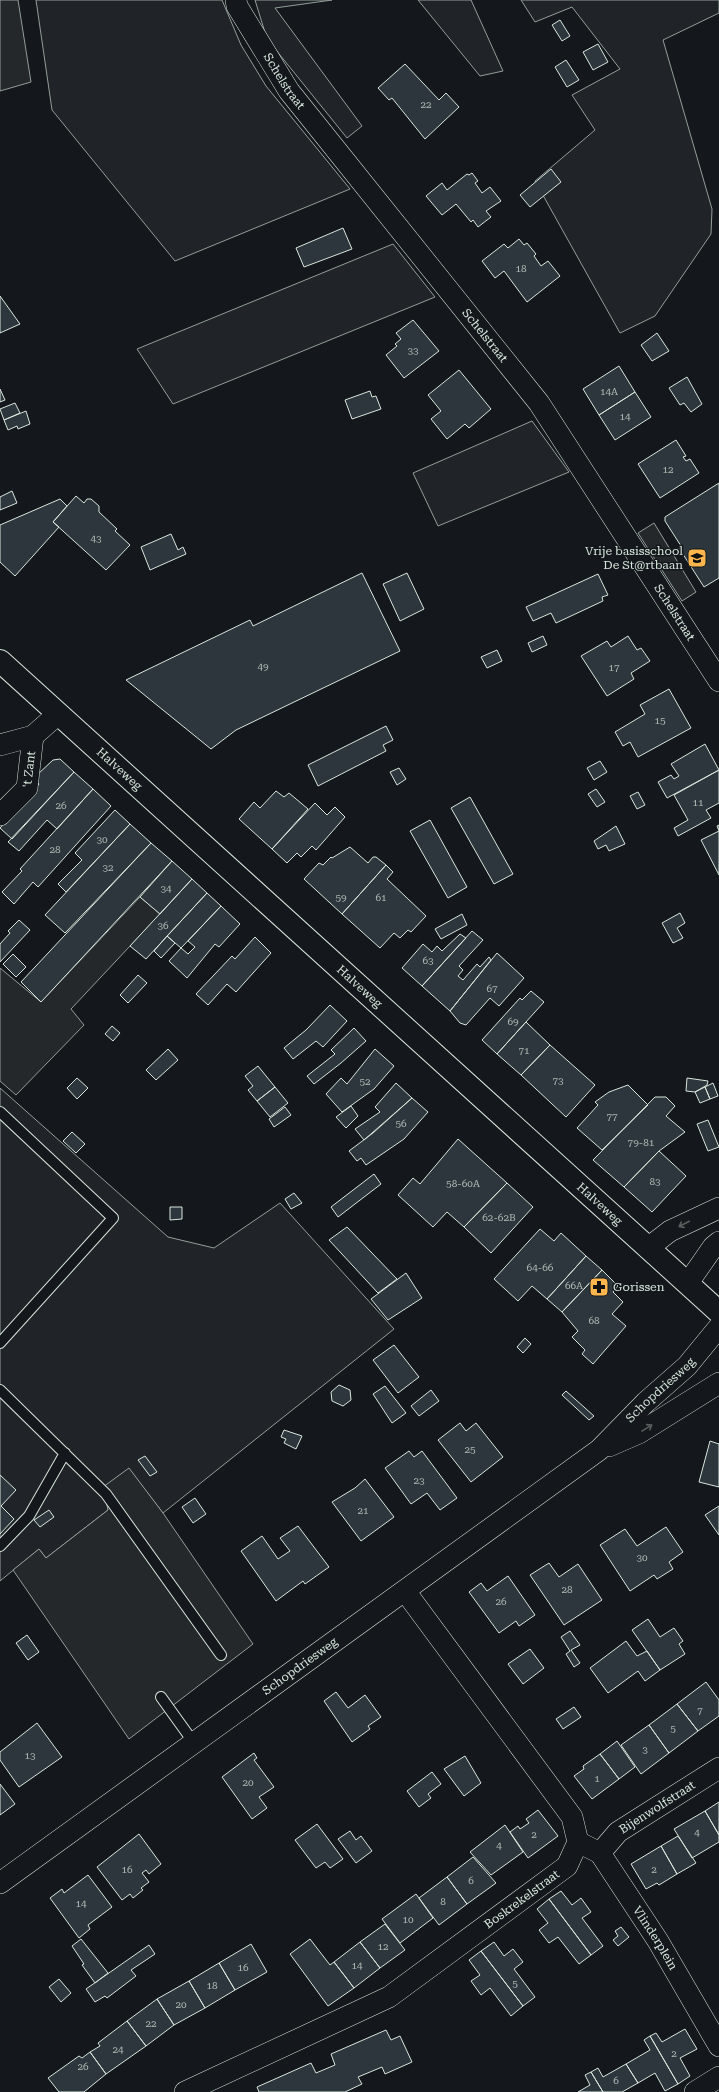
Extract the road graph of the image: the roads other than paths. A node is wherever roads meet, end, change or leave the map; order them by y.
1 (236, 0) edge
2 (0, 661) edge
3 (719, 681) edge
4 (58, 714) junction
5 (34, 736) junction
6 (0, 745) edge
7 (0, 815) edge
8 (0, 1112) edge
9 (719, 1208) edge
10 (719, 1242) edge
11 (648, 1248) junction
12 (688, 1283) junction
13 (719, 1312) edge
14 (719, 1327) edge
15 (0, 1343) edge
16 (719, 1383) edge
17 (0, 1390) edge
18 (599, 1450) junction
19 (65, 1453) junction
20 (0, 1546) edge
21 (406, 1591) junction
22 (221, 1655) dead end
23 (161, 1697) dead end
24 (194, 1743) junction
25 (719, 1768) edge
26 (578, 1842) junction
27 (600, 1853) junction
28 (0, 1883) edge
29 (719, 2046) edge
30 (719, 2078) edge
31 (185, 2092) edge
32 (695, 2092) edge

1 - 3 street, Schelstraat
2 - 4 main road, Halveweg
4 - 5 street, 't Zant
4 - 11 main road, Halveweg
5 - 6 street, 't Zant
5 - 7 street, 't Zant
8 - 15 lane
9 -> 11 street
10 - 12 street
11 - 12 main road, Halveweg
12 - 13 main road, Halveweg
14 - 18 street, Schopdriesweg
18 -> 16 street, Schopdriesweg
17 - 19 lane
18 - 21 street, Schopdriesweg
19 - 20 lane
19 - 22 lane
21 - 24 street, Schopdriesweg
21 - 26 street
23 - 24 lane
24 - 28 street, Schopdriesweg
25 - 27 street, Bijenwolfstraat
26 - 27 street
26 - 31 street, Boskrekelstraat
27 - 29 street, Vlinderplein
30 - 32 street

